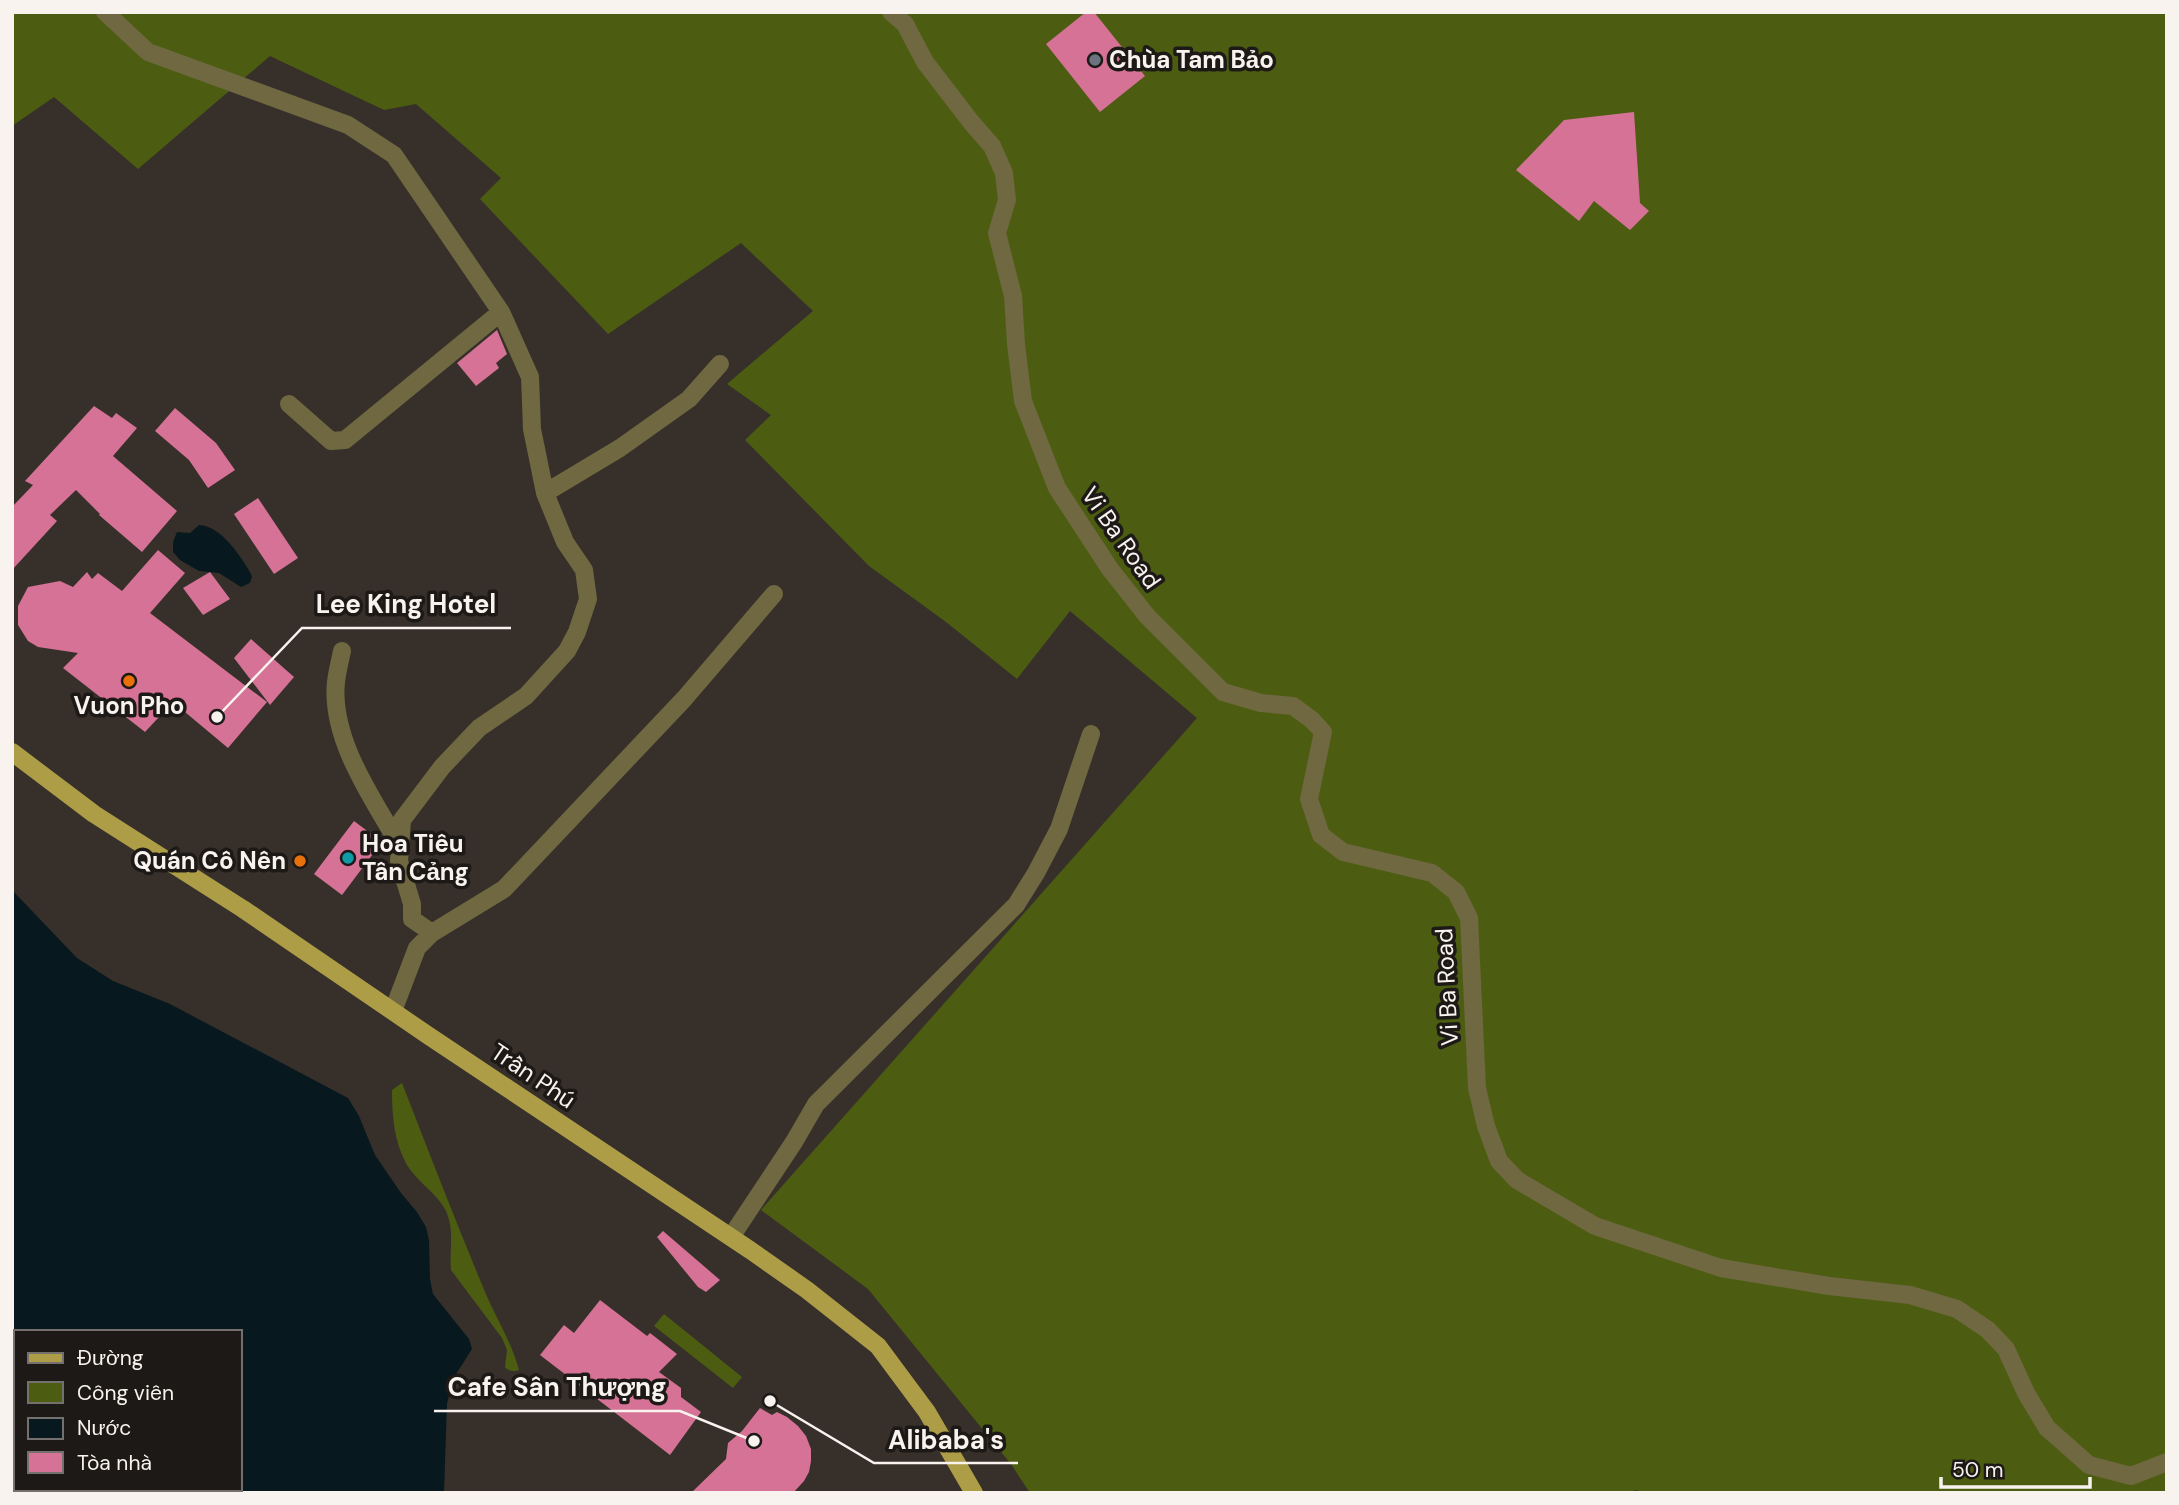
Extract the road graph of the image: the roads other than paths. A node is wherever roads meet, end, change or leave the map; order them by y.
1 (105, 12) edge
2 (891, 12) edge
3 (501, 312) junction
4 (720, 364) dead end
5 (289, 404) dead end
6 (545, 493) junction
7 (774, 594) dead end
8 (342, 651) dead end
9 (1091, 734) dead end
10 (12, 752) edge
11 (400, 846) junction
12 (432, 933) junction
13 (393, 1011) junction
14 (731, 1237) junction
15 (2167, 1462) edge
16 (974, 1493) edge

1 - 3 street
2 - 15 street, Vi Ba Road
3 - 5 street
3 - 6 street
4 - 6 street
6 - 11 street
7 - 12 street
8 - 11 street
9 - 14 street
10 - 13 main road, Trần Phú
11 - 12 street
12 - 13 street
13 - 14 main road, Trần Phú
14 - 16 main road, Trần Phú

